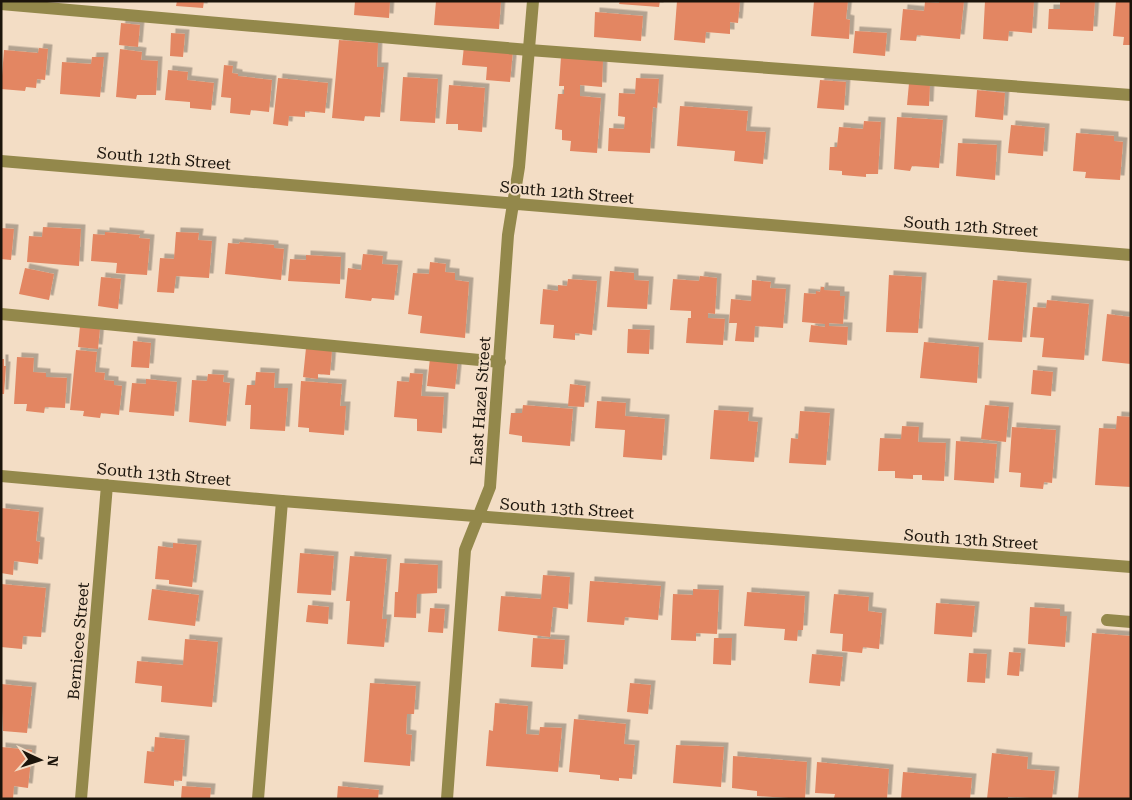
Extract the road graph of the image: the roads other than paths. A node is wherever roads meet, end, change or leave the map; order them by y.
1 (533, 1) edge
2 (1, 4) edge
3 (529, 50) junction
4 (1131, 95) edge
5 (1, 161) edge
6 (513, 204) junction
7 (1131, 255) edge
8 (1, 314) edge
9 (500, 362) junction
10 (1, 476) edge
11 (107, 485) junction
12 (282, 501) junction
13 (479, 516) junction
14 (1131, 567) edge
15 (1107, 620) dead end
16 (1131, 622) edge
17 (81, 799) edge
18 (258, 799) edge
19 (447, 799) edge

1 - 3 street, East Hazel Street
2 - 3 street
3 - 4 street
3 - 6 street, East Hazel Street
5 - 6 street, South 12th Street
6 - 7 street, South 12th Street
6 - 9 street, East Hazel Street
8 - 9 street
9 - 13 street, East Hazel Street
10 - 11 street, South 13th Street
11 - 12 street, South 13th Street
11 - 17 street, Berniece Street
12 - 13 street, South 13th Street
12 - 18 street
13 - 14 street, South 13th Street
13 - 19 street, East Hazel Street
15 - 16 street

